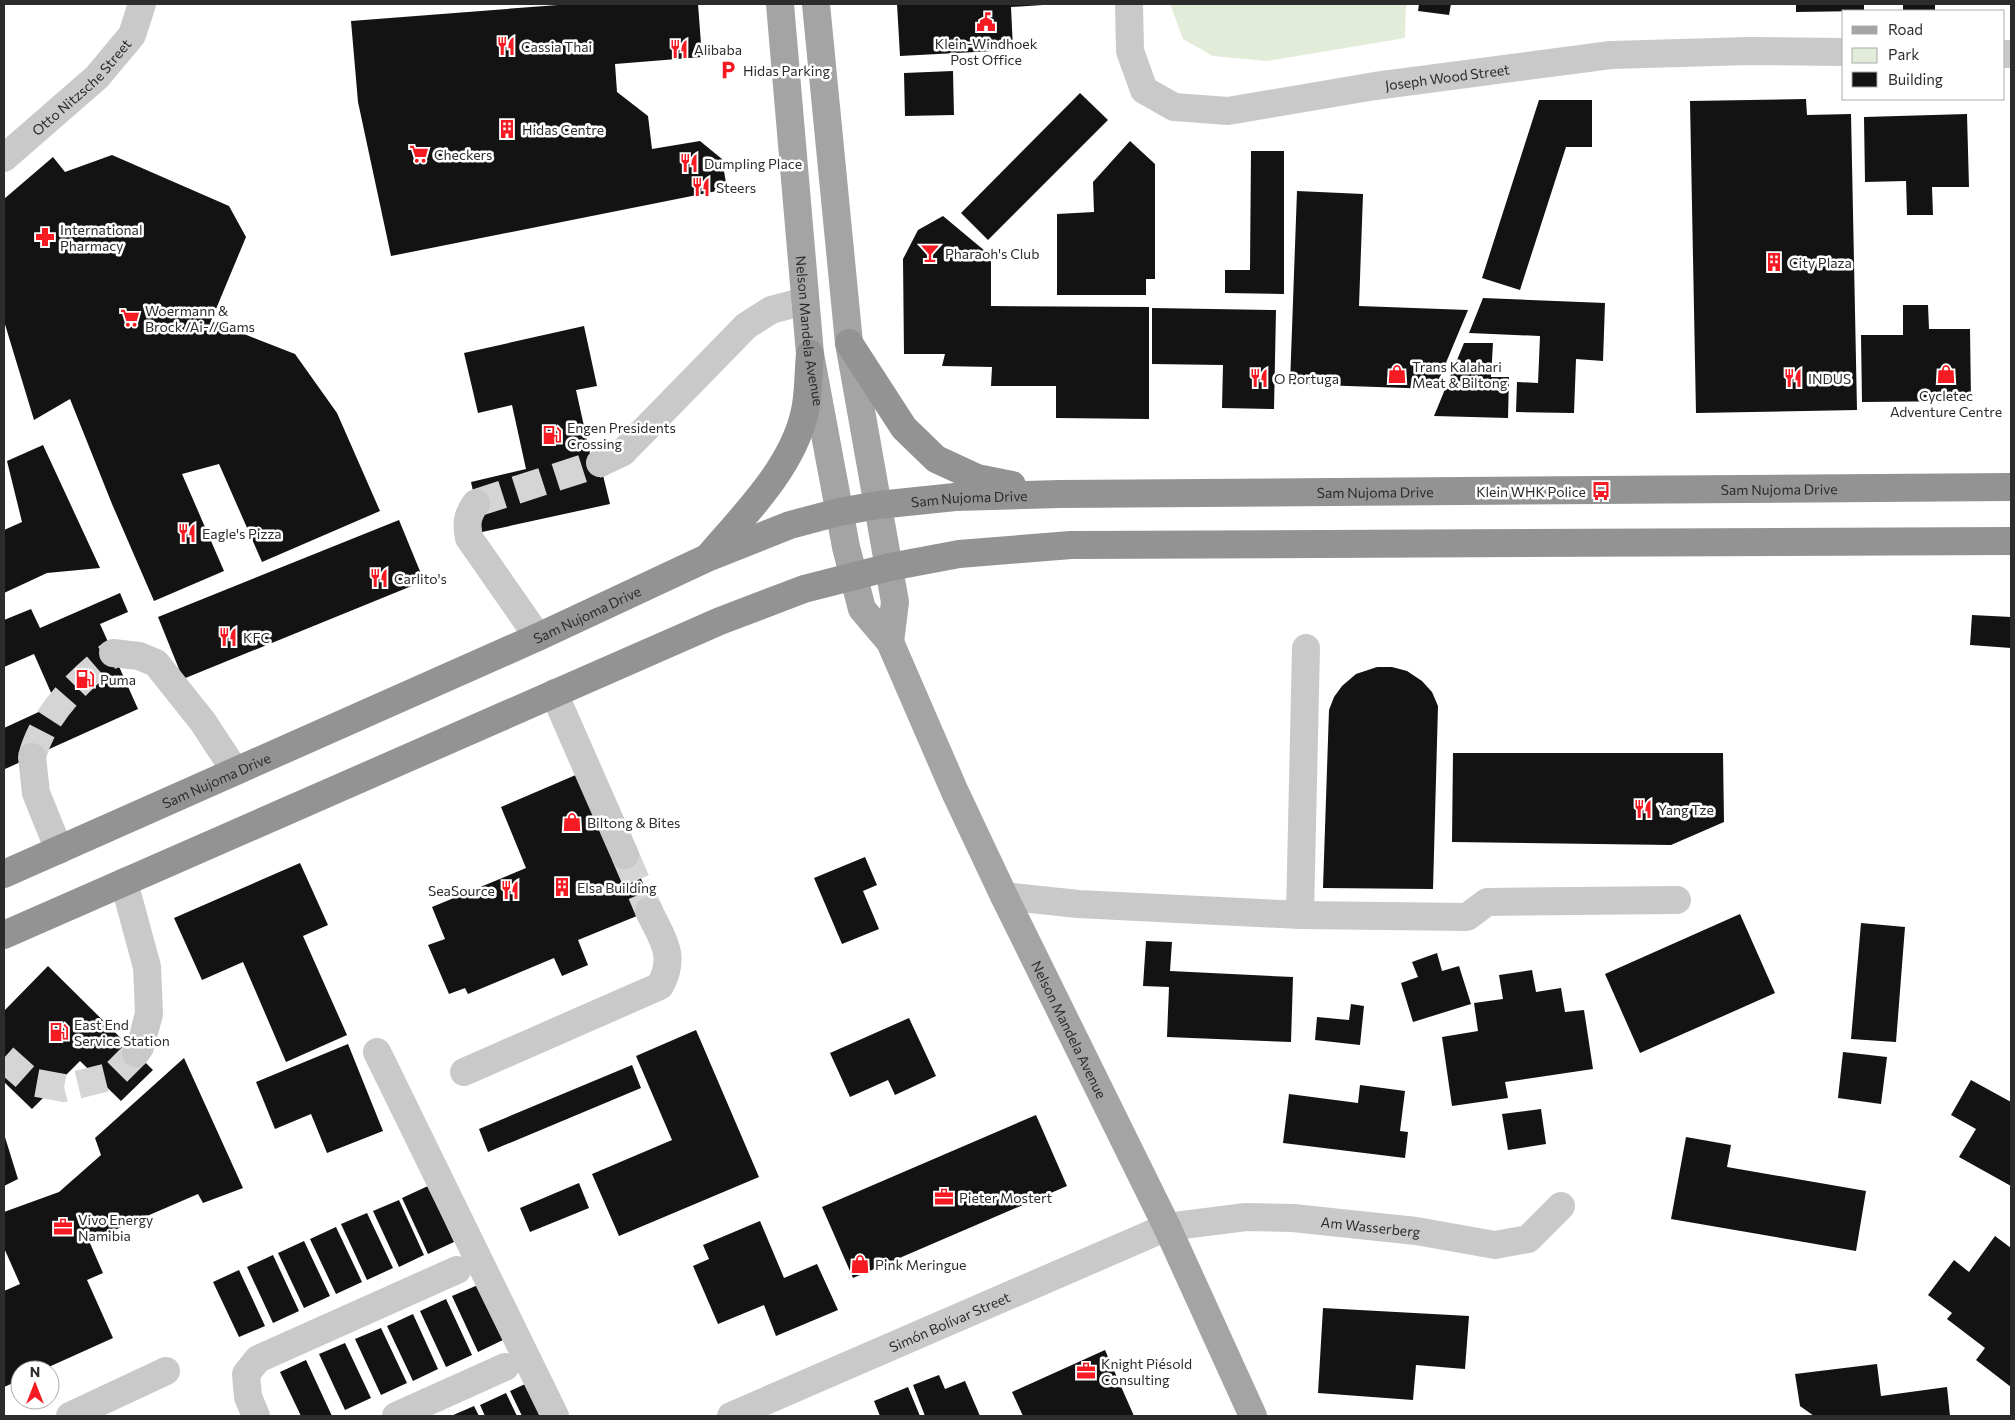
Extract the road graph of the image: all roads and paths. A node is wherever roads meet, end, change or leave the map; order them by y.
1 (142, 4) edge
2 (780, 4) edge
3 (816, 4) edge
4 (1129, 4) edge
5 (1842, 52) edge
6 (4, 158) edge
7 (805, 301) junction
8 (848, 343) junction
9 (810, 354) junction
10 (600, 463) tunnel mouth
11 (2011, 487) edge
12 (1060, 494) junction
13 (476, 503) dead end
14 (878, 506) junction
15 (839, 512) junction
16 (2011, 541) edge
17 (707, 558) junction
18 (890, 567) junction
19 (852, 576) junction
20 (538, 637) junction
21 (890, 642) junction
22 (1306, 648) dead end
23 (113, 653) dead end
24 (554, 693) junction
25 (32, 757) tunnel mouth
26 (235, 771) junction
27 (58, 850) junction
28 (625, 855) tunnel mouth
29 (4, 874) edge
30 (124, 882) junction
31 (1004, 896) junction
32 (1677, 900) dead end
33 (650, 911) tunnel mouth
34 (1300, 915) junction
35 (4, 935) edge
36 (377, 1052) dead end
37 (136, 1053) tunnel mouth
38 (464, 1072) dead end
39 (1561, 1206) dead end
40 (1167, 1227) junction
41 (457, 1270) dead end
42 (505, 1367) dead end
43 (166, 1371) dead end
44 (70, 1416) edge
45 (256, 1416) edge
46 (396, 1416) edge
47 (555, 1416) edge
48 (731, 1416) edge
49 (1252, 1416) edge

1 - 6 street, Otto Nitzsche Street
2 - 7 main road, Nelson Mandela Avenue
3 - 8 main road
4 - 5 street, Joseph Wood Street
7 - 9 main road, Nelson Mandela Avenue
7 - 10 street
8 - 12 highway
8 - 14 main road
9 - 15 main road, Nelson Mandela Avenue
9 - 17 highway
11 - 12 highway, Sam Nujoma Drive
12 - 14 highway, Sam Nujoma Drive
13 - 20 street
14 - 15 highway, Sam Nujoma Drive
14 - 18 main road
15 - 17 highway, Sam Nujoma Drive
15 - 19 main road, Nelson Mandela Avenue
16 - 18 highway
17 - 20 highway, Sam Nujoma Drive
18 - 19 highway
18 - 21 main road
19 - 21 main road, Nelson Mandela Avenue
19 - 24 highway
20 - 26 highway, Sam Nujoma Drive
21 - 31 main road, Nelson Mandela Avenue
22 - 34 street
23 - 26 street
24 - 28 street
24 - 30 highway
25 - 27 street
26 - 27 highway, Sam Nujoma Drive
27 - 29 highway, Sam Nujoma Drive
30 - 35 highway
30 - 37 street
31 - 34 street
31 - 40 main road, Nelson Mandela Avenue
32 - 34 street
33 - 38 street
36 - 47 street
39 - 40 street, Am Wasserberg
40 - 48 street, Simón Bolívar Street
40 - 49 main road, Nelson Mandela Avenue
41 - 45 street
42 - 46 street
43 - 44 street

